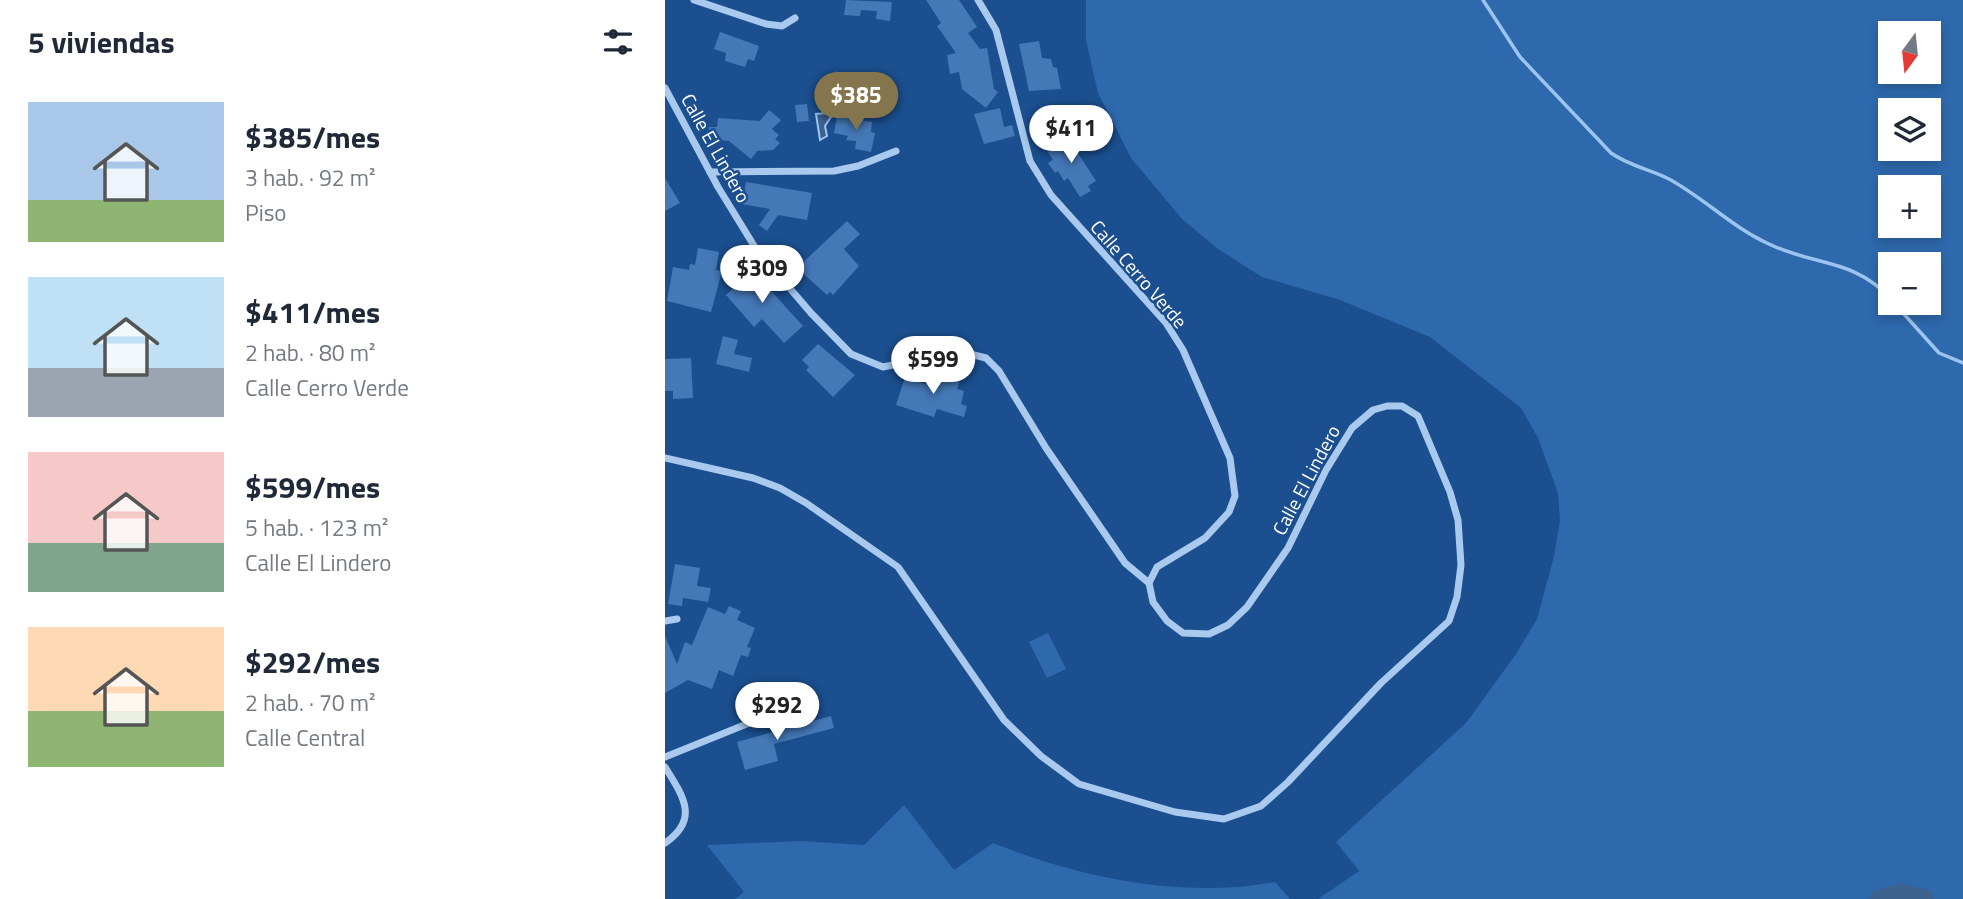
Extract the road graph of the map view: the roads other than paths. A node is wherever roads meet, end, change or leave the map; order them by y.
1 (694, 0) edge
2 (978, 0) edge
3 (796, 18) dead end
4 (665, 89) edge
5 (897, 151) dead end
6 (710, 172) junction
7 (665, 458) edge
8 (1149, 583) junction
9 (677, 619) dead end
10 (665, 621) edge
11 (794, 705) dead end
12 (665, 757) edge
13 (665, 767) edge
14 (665, 843) edge

1 - 3 street
2 - 8 street, Calle Cerro Verde
4 - 6 street, Calle El Lindero
5 - 6 street
6 - 8 street, Calle El Lindero
7 - 8 street, Calle El Lindero
9 - 10 street
11 - 12 street
13 - 14 street

